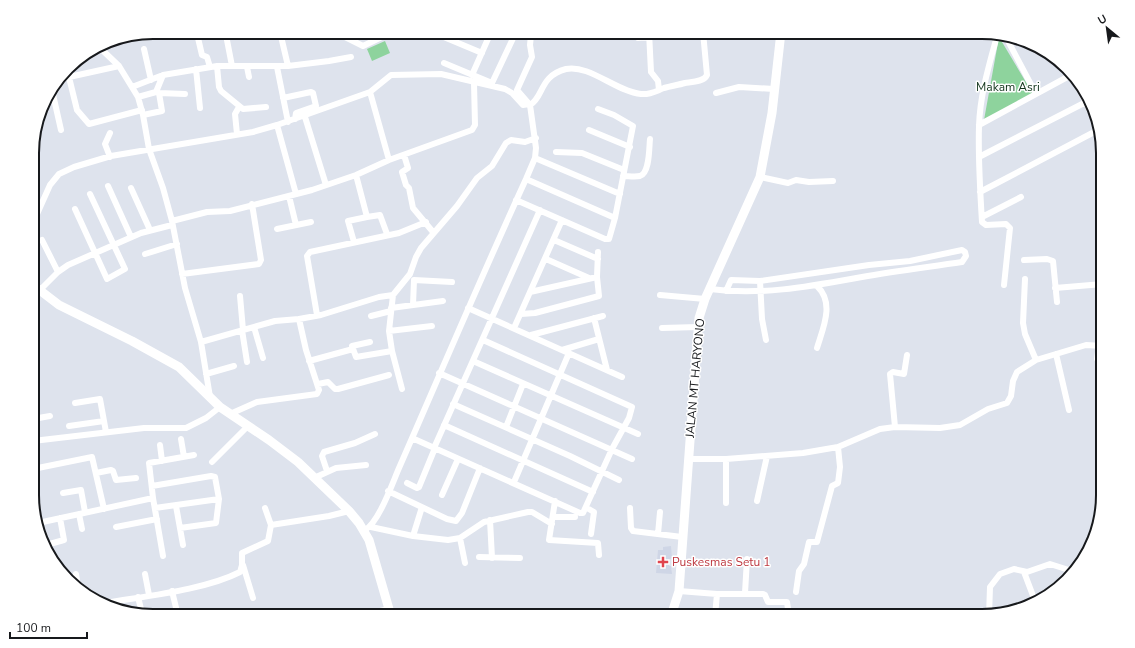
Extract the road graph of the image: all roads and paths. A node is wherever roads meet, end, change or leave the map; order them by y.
1 (198, 39) edge
2 (227, 39) edge
3 (282, 39) edge
4 (349, 39) edge
5 (377, 39) edge
6 (449, 39) edge
7 (488, 39) edge
8 (513, 39) edge
9 (531, 39) edge
10 (649, 39) edge
11 (704, 39) edge
12 (780, 39) edge
13 (996, 40) edge
14 (373, 41) joint
15 (1009, 42) edge
16 (144, 50) dead end
17 (103, 51) edge
18 (482, 53) junction
19 (351, 57) dead end
20 (444, 63) dead end
21 (119, 66) junction
22 (217, 66) junction
23 (232, 66) junction
24 (288, 66) junction
25 (210, 67) junction
26 (247, 67) junction
27 (278, 67) junction
28 (196, 69) junction
29 (163, 75) junction
30 (472, 75) junction
31 (69, 77) joint
32 (249, 77) dead end
33 (479, 78) junction
34 (1068, 78) edge
35 (151, 80) junction
36 (474, 83) junction
37 (132, 87) junction
38 (774, 89) junction
39 (659, 90) junction
40 (158, 92) junction
41 (370, 92) junction
42 (716, 93) dead end
43 (185, 94) dead end
44 (1036, 94) junction
45 (54, 97) edge
46 (138, 97) junction
47 (283, 98) junction
48 (1084, 102) edge
49 (530, 104) junction
50 (239, 107) junction
51 (266, 107) dead end
52 (200, 108) dead end
53 (598, 109) dead end
54 (142, 112) junction
55 (305, 117) junction
56 (295, 120) junction
57 (288, 122) junction
58 (277, 125) junction
59 (979, 126) junction
60 (61, 130) dead end
61 (589, 130) dead end
62 (1094, 132) edge
63 (110, 133) dead end
64 (237, 134) junction
65 (533, 139) junction
66 (650, 139) dead end
67 (630, 147) junction
68 (149, 149) junction
69 (556, 152) dead end
70 (404, 155) junction
71 (110, 157) junction
72 (979, 157) junction
73 (535, 158) junction
74 (389, 160) junction
75 (624, 173) junction
76 (356, 175) junction
77 (760, 177) junction
78 (526, 179) junction
79 (833, 180) dead end
80 (326, 185) junction
81 (108, 186) dead end
82 (131, 188) dead end
83 (980, 192) junction
84 (90, 194) dead end
85 (296, 194) junction
86 (620, 194) junction
87 (289, 196) junction
88 (1021, 197) dead end
89 (516, 200) junction
90 (252, 204) junction
91 (39, 208) edge
92 (75, 208) dead end
93 (540, 210) junction
94 (367, 217) junction
95 (982, 217) junction
96 (615, 218) junction
97 (562, 220) junction
98 (311, 222) dead end
99 (426, 222) junction
100 (172, 223) junction
101 (296, 225) junction
102 (277, 229) dead end
103 (150, 230) junction
104 (433, 232) junction
105 (387, 234) junction
106 (131, 237) junction
107 (42, 240) dead end
108 (554, 240) junction
109 (354, 242) junction
110 (177, 244) junction
111 (113, 245) junction
112 (598, 252) dead end
113 (95, 254) junction
114 (145, 254) dead end
115 (546, 259) junction
116 (598, 259) junction
117 (1024, 260) dead end
118 (869, 265) junction
119 (58, 272) junction
120 (182, 274) junction
121 (597, 277) junction
122 (863, 277) junction
123 (589, 278) junction
124 (1025, 279) dead end
125 (760, 281) junction
126 (452, 282) dead end
127 (1004, 285) dead end
128 (1096, 285) edge
129 (39, 286) edge
130 (817, 286) junction
131 (1055, 288) junction
132 (710, 289) junction
133 (39, 290) edge
134 (726, 291) junction
135 (760, 291) junction
136 (530, 292) junction
137 (393, 295) junction
138 (660, 295) dead end
139 (240, 296) dead end
140 (705, 299) junction
141 (443, 301) dead end
142 (1057, 302) dead end
143 (413, 305) junction
144 (468, 308) junction
145 (391, 310) junction
146 (521, 314) junction
147 (317, 315) junction
148 (371, 316) dead end
149 (603, 316) dead end
150 (492, 318) junction
151 (594, 318) junction
152 (299, 319) junction
153 (432, 326) dead end
154 (254, 327) junction
155 (698, 327) junction
156 (514, 328) junction
157 (662, 328) dead end
158 (242, 330) junction
159 (389, 331) junction
160 (531, 335) junction
161 (599, 339) junction
162 (483, 340) junction
163 (766, 340) dead end
164 (201, 342) junction
165 (370, 342) dead end
166 (1096, 346) edge
167 (817, 348) dead end
168 (353, 349) junction
169 (562, 350) junction
170 (392, 351) junction
171 (570, 353) junction
172 (907, 354) dead end
173 (1056, 354) junction
174 (263, 358) dead end
175 (473, 360) junction
176 (1036, 360) junction
177 (309, 361) junction
178 (247, 362) dead end
179 (234, 366) dead end
180 (607, 370) junction
181 (439, 372) junction
182 (206, 374) junction
183 (388, 375) dead end
184 (560, 375) junction
185 (622, 376) dead end
186 (463, 383) junction
187 (318, 384) junction
188 (523, 384) junction
189 (402, 389) dead end
190 (551, 396) junction
191 (211, 398) junction
192 (76, 403) dead end
193 (453, 404) junction
194 (514, 406) junction
195 (220, 407) junction
196 (1069, 410) dead end
197 (230, 414) junction
198 (50, 416) dead end
199 (541, 417) junction
200 (39, 418) edge
201 (104, 421) junction
202 (444, 425) junction
203 (69, 426) dead end
204 (248, 426) junction
205 (506, 427) junction
206 (895, 427) junction
207 (624, 428) junction
208 (106, 432) junction
209 (375, 434) dead end
210 (638, 434) dead end
211 (412, 438) junction
212 (181, 439) dead end
213 (533, 439) junction
214 (39, 440) edge
215 (160, 445) dead end
216 (838, 447) junction
217 (435, 448) junction
218 (612, 449) junction
219 (194, 455) dead end
220 (767, 456) junction
221 (184, 457) junction
222 (458, 459) junction
223 (632, 459) dead end
224 (689, 459) junction
225 (726, 459) junction
226 (524, 460) junction
227 (162, 461) junction
228 (212, 462) dead end
229 (366, 465) dead end
230 (39, 467) edge
231 (480, 468) junction
232 (326, 471) junction
233 (602, 472) junction
234 (96, 473) junction
235 (136, 478) dead end
236 (314, 478) junction
237 (619, 480) dead end
238 (514, 482) junction
239 (407, 483) dead end
240 (152, 486) junction
241 (388, 491) junction
242 (593, 492) junction
243 (63, 493) dead end
244 (442, 495) dead end
245 (153, 498) junction
246 (219, 499) junction
247 (555, 501) junction
248 (757, 501) dead end
249 (726, 503) dead end
250 (176, 506) junction
251 (422, 507) junction
252 (155, 508) junction
253 (265, 508) dead end
254 (587, 508) junction
255 (630, 508) dead end
256 (104, 509) junction
257 (349, 511) junction
258 (660, 512) dead end
259 (82, 513) junction
260 (553, 517) junction
261 (575, 517) dead end
262 (60, 518) junction
263 (157, 519) junction
264 (490, 520) junction
265 (42, 522) edge
266 (552, 524) junction
267 (271, 525) junction
268 (116, 527) dead end
269 (180, 528) junction
270 (82, 529) dead end
271 (368, 529) junction
272 (591, 534) dead end
273 (658, 534) junction
274 (413, 536) junction
275 (682, 537) junction
276 (460, 538) junction
277 (50, 544) edge
278 (183, 546) dead end
279 (599, 555) dead end
280 (163, 556) dead end
281 (479, 557) dead end
282 (492, 558) junction
283 (520, 558) dead end
284 (747, 559) dead end
285 (242, 564) junction
286 (465, 564) dead end
287 (1068, 570) edge
288 (1024, 572) junction
289 (76, 574) dead end
290 (145, 574) dead end
291 (77, 580) edge
292 (679, 590) junction
293 (172, 591) junction
294 (796, 592) dead end
295 (745, 593) junction
296 (717, 594) junction
297 (149, 595) junction
298 (1033, 596) edge
299 (138, 597) junction
300 (253, 598) dead end
301 (113, 602) edge
302 (141, 608) edge
303 (176, 609) edge
304 (389, 609) edge
305 (673, 609) edge
306 (716, 609) edge
307 (788, 609) edge
308 (989, 609) edge

1 - 25 street
2 - 23 street
3 - 24 street
4 - 14 street
5 - 14 street
6 - 18 street
7 - 18 street
8 - 33 street
9 - 49 street
10 - 39 street
11 - 39 street
12 - 38 main road, JALAN MT HARYONO
13 - 59 street
15 - 44 street
16 - 35 street
17 - 21 street
18 - 30 street
19 - 24 street
20 - 30 street
21 - 31 street
21 - 37 street
22 - 23 street
22 - 25 street
22 - 50 street
23 - 26 street
24 - 27 street
25 - 28 street
26 - 27 street
26 - 32 street
27 - 47 street
28 - 29 street
28 - 52 street
29 - 35 street
29 - 40 street
30 - 33 street
31 - 54 street
33 - 36 street
34 - 44 street
35 - 37 street
36 - 41 street
36 - 49 street
36 - 70 street
37 - 46 street
38 - 42 street
38 - 77 main road, JALAN MT HARYONO
39 - 49 street
40 - 43 street
40 - 46 street
40 - 54 street
41 - 55 street
41 - 74 street
44 - 59 street
45 - 60 street
46 - 54 street
47 - 56 street
47 - 57 street
48 - 72 street
49 - 65 street
50 - 51 street
50 - 64 street
53 - 67 street
54 - 68 street
55 - 56 street
55 - 80 street
56 - 57 street
57 - 58 street
58 - 64 street
58 - 85 street
59 - 72 street
61 - 67 street
62 - 83 street
63 - 71 street
64 - 68 street
65 - 73 street
65 - 104 street
66 - 75 street
67 - 75 street
68 - 71 street
68 - 100 street
69 - 75 street
70 - 74 street
70 - 99 street
71 - 91 street
72 - 83 street
73 - 78 street
73 - 86 street
74 - 76 street
75 - 86 street
76 - 80 street
76 - 94 street
77 - 79 street
77 - 132 main road, JALAN MT HARYONO
78 - 89 street
78 - 96 street
80 - 85 street
81 - 106 street
82 - 103 street
83 - 95 street
84 - 111 street
85 - 87 street
86 - 96 street
87 - 90 street
87 - 101 street
88 - 95 street
89 - 93 street
89 - 144 street
90 - 100 street
90 - 120 street
92 - 113 street
93 - 97 street
93 - 150 street
94 - 105 street
94 - 109 street
95 - 127 street
96 - 97 street
97 - 108 street
98 - 101 street
99 - 104 street
99 - 105 street
100 - 103 street
100 - 110 street
101 - 102 street
103 - 106 street
104 - 137 street
105 - 109 street
106 - 111 street
107 - 119 street
108 - 115 street
108 - 116 street
109 - 147 street
110 - 114 street
110 - 120 street
111 - 113 street
111 - 113 street
112 - 116 street
113 - 119 street
115 - 123 street
115 - 136 street
116 - 121 street
117 - 131 street
118 - 122 street
118 - 122 street
118 - 125 street
119 - 129 street
120 - 164 street
121 - 123 street
121 - 146 street
122 - 130 street
123 - 136 street
124 - 176 street
125 - 134 street
125 - 135 street
126 - 143 street
128 - 131 street
130 - 135 street
130 - 167 street
131 - 142 street
132 - 134 street
132 - 140 main road, JALAN MT HARYONO
133 - 191 main road
134 - 135 street
135 - 163 street
136 - 146 street
137 - 145 street
137 - 147 street
138 - 140 street
139 - 158 street
140 - 155 main road, JALAN MT HARYONO
141 - 143 street
143 - 145 street
144 - 150 street
144 - 181 street
145 - 148 street
145 - 159 street
146 - 156 street
147 - 152 street
149 - 151 street
150 - 156 street
150 - 162 street
151 - 160 street
151 - 161 street
152 - 154 street
152 - 177 street
153 - 159 street
154 - 158 street
154 - 174 street
155 - 157 street
155 - 224 main road, JALAN MT HARYONO
156 - 160 street
158 - 164 street
158 - 178 street
159 - 170 street
160 - 169 street
161 - 169 street
161 - 180 street
162 - 175 street
162 - 184 street
164 - 182 street
165 - 168 street
166 - 173 street
168 - 170 street
168 - 177 street
169 - 171 street
170 - 189 street
171 - 180 street
171 - 184 street
172 - 206 street
173 - 176 street
173 - 196 street
175 - 186 street
175 - 188 street
176 - 206 street
177 - 187 street
179 - 182 street
180 - 185 street
181 - 186 street
181 - 211 street
182 - 191 street
183 - 187 street
184 - 190 street
184 - 207 street
186 - 193 street
186 - 194 street
187 - 197 street
188 - 190 street
188 - 194 street
190 - 199 street
190 - 207 street
191 - 195 main road
192 - 201 street
193 - 202 street
193 - 205 street
194 - 199 street
194 - 205 street
195 - 197 main road
195 - 208 street
197 - 204 main road
198 - 200 street
199 - 213 street
199 - 218 street
201 - 203 street
201 - 208 street
202 - 217 street
202 - 226 street
204 - 228 street
204 - 236 main road
205 - 213 street
206 - 216 street
207 - 210 street
207 - 218 street
208 - 214 street
209 - 232 street
211 - 217 street
211 - 241 street
212 - 221 street
213 - 226 street
213 - 233 street
215 - 227 street
216 - 220 street
216 - 294 street
217 - 222 street
217 - 239 street
218 - 223 street
218 - 233 street
219 - 221 street
220 - 225 street
220 - 248 street
221 - 227 street
222 - 231 street
222 - 244 street
224 - 225 street
224 - 275 main road, JALAN MT HARYONO
225 - 249 street
226 - 238 street
226 - 242 street
227 - 240 street
229 - 232 street
230 - 234 street
231 - 238 street
231 - 251 street
232 - 236 street
233 - 237 street
233 - 242 street
234 - 235 street
234 - 256 street
236 - 257 main road
238 - 247 street
240 - 245 street
240 - 246 street
241 - 251 street
241 - 271 street
242 - 254 street
243 - 259 street
245 - 252 street
245 - 256 street
246 - 250 street
246 - 269 street
247 - 254 street
247 - 260 street
250 - 252 street
250 - 269 street
251 - 274 street
252 - 263 street
253 - 267 street
254 - 272 street
255 - 273 street
256 - 259 street
257 - 267 street
257 - 271 main road
258 - 273 street
259 - 262 street
259 - 270 street
260 - 261 street
260 - 266 street
262 - 265 street
262 - 277 street
263 - 268 street
263 - 280 street
264 - 266 street
264 - 276 street
264 - 282 street
266 - 279 street
267 - 285 street
269 - 278 street
271 - 274 street
271 - 304 main road
273 - 275 street
274 - 276 street
275 - 292 main road, JALAN MT HARYONO
276 - 286 street
281 - 282 street
282 - 283 street
284 - 295 street
285 - 293 street
285 - 300 street
287 - 288 street
288 - 298 street
288 - 308 street
289 - 291 street
290 - 297 street
292 - 296 street
292 - 305 main road, JALAN MT HARYONO
293 - 297 street
293 - 303 street
295 - 296 street
295 - 307 street
296 - 306 street
297 - 299 street
299 - 301 street
299 - 302 street

